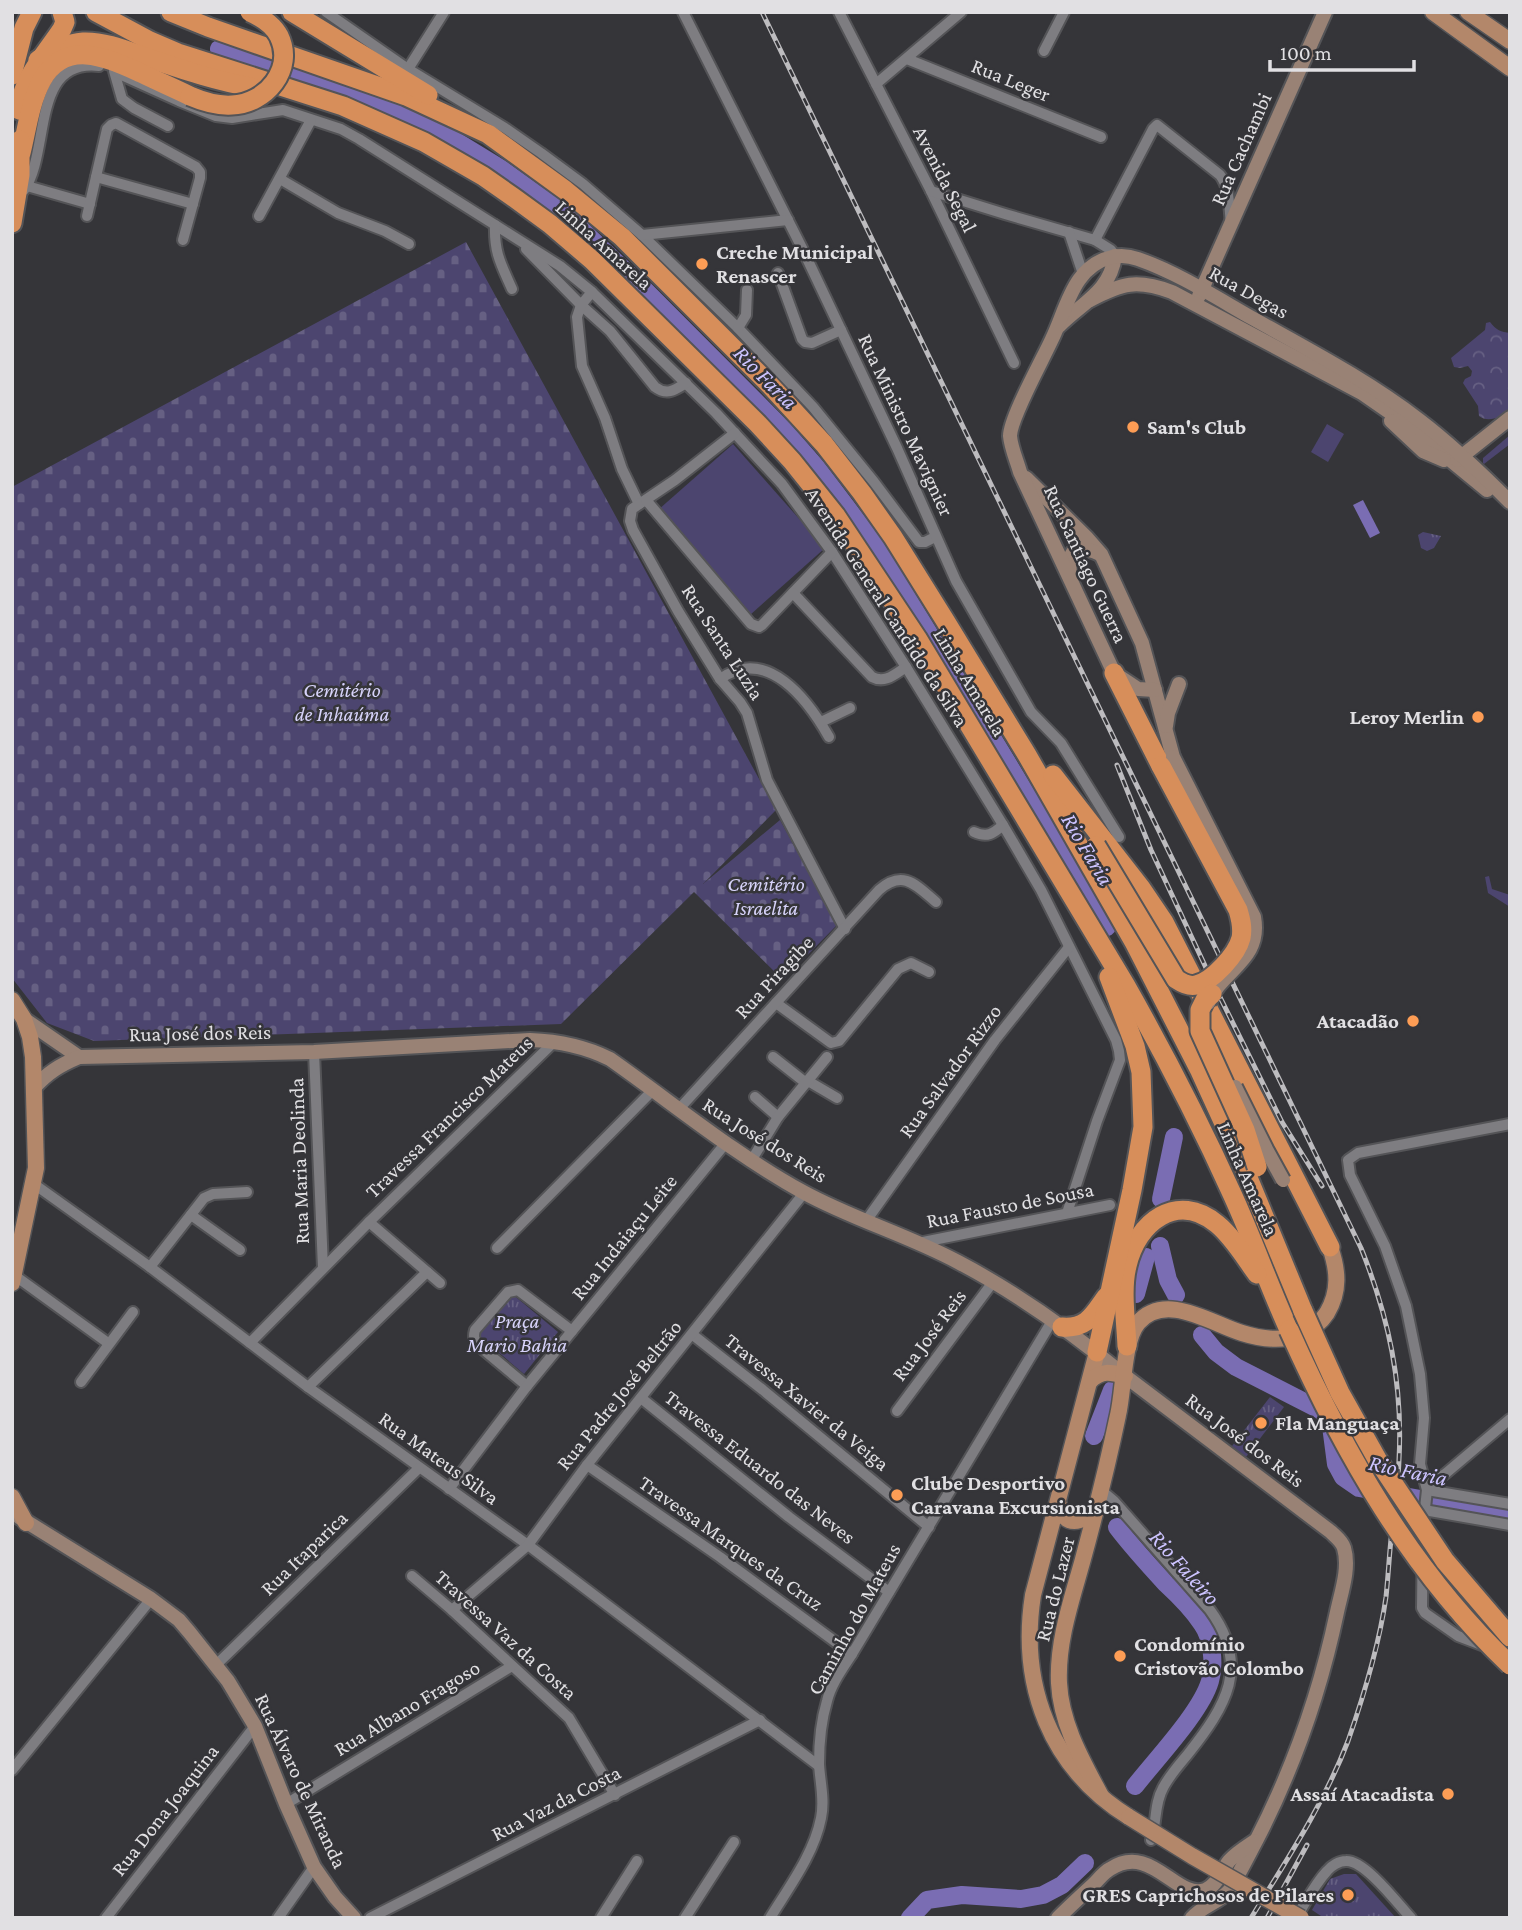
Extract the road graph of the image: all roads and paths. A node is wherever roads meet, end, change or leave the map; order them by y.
1 (15, 12) edge
2 (33, 12) edge
3 (62, 12) edge
4 (96, 12) edge
5 (170, 12) edge
6 (250, 12) edge
7 (292, 12) edge
8 (326, 12) edge
9 (444, 12) edge
10 (683, 12) edge
11 (839, 12) edge
12 (961, 12) edge
13 (1064, 12) edge
14 (1325, 12) edge
15 (1433, 12) edge
16 (1468, 12) edge
17 (12, 35) edge
18 (1510, 41) edge
19 (1044, 51) dead end
20 (907, 59) junction
21 (38, 60) junction
22 (1510, 68) edge
23 (408, 69) junction
24 (114, 71) junction
25 (12, 75) edge
26 (876, 84) junction
27 (297, 91) junction
28 (311, 120) junction
29 (168, 126) dead end
30 (488, 134) junction
31 (1101, 137) dead end
32 (21, 152) junction
33 (96, 177) junction
34 (280, 179) junction
35 (931, 191) junction
36 (22, 194) junction
37 (90, 204) junction
38 (193, 204) junction
39 (88, 216) dead end
40 (259, 216) dead end
41 (788, 220) junction
42 (12, 223) edge
43 (1231, 224) junction
44 (495, 225) junction
45 (1069, 232) junction
46 (642, 235) junction
47 (515, 237) junction
48 (183, 240) dead end
49 (1095, 240) junction
50 (409, 244) dead end
51 (1115, 256) junction
52 (778, 273) dead end
53 (1083, 274) junction
54 (512, 289) dead end
55 (1201, 289) junction
56 (747, 290) dead end
57 (592, 292) junction
58 (1090, 300) junction
59 (1197, 304) junction
60 (581, 305) junction
61 (1058, 327) junction
62 (738, 328) junction
63 (841, 330) junction
64 (1014, 363) dead end
65 (686, 383) junction
66 (1510, 418) edge
67 (735, 433) junction
68 (1457, 459) junction
69 (1020, 472) junction
70 (642, 502) junction
71 (1510, 504) edge
72 (935, 537) junction
73 (832, 552) junction
74 (1101, 554) junction
75 (1070, 579) junction
76 (793, 593) junction
77 (946, 622) junction
78 (906, 667) junction
79 (1114, 673) junction
80 (720, 679) junction
81 (1179, 684) dead end
82 (1155, 691) junction
83 (850, 708) dead end
84 (821, 722) junction
85 (1165, 731) junction
86 (829, 737) dead end
87 (1167, 762) junction
88 (1053, 775) junction
89 (1003, 825) junction
90 (974, 832) dead end
91 (1119, 836) dead end
92 (936, 902) dead end
93 (1087, 921) junction
94 (845, 929) junction
95 (1069, 947) junction
96 (929, 972) dead end
97 (1212, 994) junction
98 (12, 1000) edge
99 (776, 1003) junction
100 (24, 1019) junction
101 (555, 1041) junction
102 (314, 1052) junction
103 (79, 1057) junction
104 (773, 1057) dead end
105 (827, 1057) dead end
106 (807, 1082) junction
107 (34, 1088) junction
108 (653, 1090) junction
109 (755, 1097) dead end
110 (837, 1098) dead end
111 (679, 1109) junction
112 (778, 1117) junction
113 (1510, 1124) edge
114 (726, 1143) junction
115 (751, 1161) junction
116 (34, 1184) junction
117 (247, 1192) dead end
118 (804, 1193) junction
119 (1110, 1205) dead end
120 (1067, 1213) junction
121 (191, 1215) junction
122 (866, 1221) junction
123 (369, 1222) junction
124 (18, 1232) edge
125 (918, 1243) junction
126 (1330, 1247) junction
127 (497, 1248) dead end
128 (240, 1250) dead end
129 (1281, 1259) junction
130 (150, 1267) junction
131 (323, 1268) junction
132 (427, 1272) junction
133 (13, 1279) edge
134 (993, 1282) junction
135 (440, 1283) dead end
136 (1111, 1290) junction
137 (1274, 1296) junction
138 (133, 1312) dead end
139 (1057, 1324) junction
140 (572, 1331) junction
141 (693, 1335) junction
142 (108, 1343) junction
143 (250, 1343) junction
144 (1127, 1346) junction
145 (1097, 1352) junction
146 (1125, 1376) junction
147 (1090, 1381) junction
148 (81, 1382) dead end
149 (527, 1386) junction
150 (308, 1387) junction
151 (641, 1398) junction
152 (897, 1411) dead end
153 (1510, 1419) edge
154 (587, 1465) junction
155 (419, 1468) junction
156 (449, 1489) junction
157 (1101, 1490) junction
158 (12, 1497) edge
159 (1426, 1497) junction
160 (1058, 1502) junction
161 (1510, 1504) edge
162 (1097, 1507) junction
163 (12, 1512) edge
164 (19, 1522) edge
165 (1510, 1525) edge
166 (929, 1527) junction
167 (528, 1545) junction
168 (412, 1576) dead end
169 (889, 1592) junction
170 (151, 1599) junction
171 (452, 1610) junction
172 (1510, 1637) edge
173 (852, 1654) junction
174 (1510, 1655) edge
175 (216, 1665) junction
176 (1510, 1665) edge
177 (512, 1666) junction
178 (760, 1720) junction
179 (255, 1726) junction
180 (819, 1766) junction
181 (12, 1770) edge
182 (615, 1795) junction
183 (1101, 1796) junction
184 (286, 1804) junction
185 (1151, 1840) dead end
186 (1256, 1840) junction
187 (734, 1842) dead end
188 (637, 1861) dead end
189 (314, 1867) junction
190 (1190, 1890) junction
191 (1194, 1915) edge
192 (106, 1918) edge
193 (278, 1918) edge
194 (354, 1918) edge
195 (370, 1918) edge
196 (601, 1918) edge
197 (685, 1918) edge
198 (770, 1918) edge
199 (1058, 1918) edge
200 (1298, 1918) edge
201 (1412, 1918) edge

1 - 17 highway
2 - 25 highway
3 - 21 highway
4 - 27 highway, Linha Amarela
5 - 30 highway, Linha Amarela
6 - 32 highway, bridge
7 - 30 highway
8 - 23 street
9 - 23 street
10 - 41 street, Rua Ministro Mavignier
11 - 26 street, Avenida Segal
12 - 20 street
13 - 19 street
14 - 43 street, Rua Cachambi
15 - 22 main road
16 - 18 main road
20 - 26 street
20 - 31 street, Rua Leger
21 - 27 highway
21 - 32 highway
23 - 46 street
24 - 28 street, Avenida General Candido da Silva
24 - 29 street
24 - 36 street, Avenida General Candido da Silva
26 - 35 street, Avenida Segal
27 - 93 highway, Linha Amarela
28 - 34 street
28 - 44 street, Avenida General Candido da Silva
30 - 77 highway, Linha Amarela
32 - 36 highway
33 - 37 street
33 - 38 street
33 - 38 street
34 - 40 street
34 - 50 street
35 - 45 street, Rua Degas
35 - 64 street, Avenida Segal
36 - 37 street
36 - 42 highway
37 - 39 street
38 - 48 street
41 - 46 street
41 - 63 street, Rua Ministro Mavignier
43 - 49 street
43 - 55 street, Rua Cachambi
44 - 47 street, Avenida General Candido da Silva
44 - 54 street
45 - 49 street, Rua Degas
45 - 53 street
46 - 62 street
47 - 57 street, Avenida General Candido da Silva
47 - 60 street
49 - 51 street, Rua Degas
51 - 53 street
51 - 55 street, Rua Degas
51 - 58 street
52 - 63 street
53 - 61 street, Rua Santiago Guerra
55 - 59 street, Rua Cachambi
55 - 68 street, Rua Degas
56 - 62 street
57 - 60 street
57 - 65 street, Avenida General Candido da Silva
58 - 59 street, Rua Degas
58 - 61 street, Rua Santiago Guerra
59 - 68 street, Rua Degas
60 - 65 street
60 - 70 street
61 - 69 street, Rua Santiago Guerra
62 - 72 street
63 - 72 street, Rua Ministro Mavignier
65 - 67 street, Avenida General Candido da Silva
66 - 68 street
67 - 70 street
67 - 73 street, Avenida General Candido da Silva
68 - 71 street, Rua Degas
69 - 74 street, Rua Santiago Guerra
69 - 75 street, Rua Santiago Guerra
70 - 76 street
70 - 80 street, Rua Santa Luzia
72 - 91 street, Rua Ministro Mavignier
73 - 76 street
73 - 78 street, Avenida General Candido da Silva
74 - 75 street
74 - 82 street, Rua Santiago Guerra
75 - 79 street, Rua Santiago Guerra
76 - 78 street
77 - 88 highway
77 - 129 highway, Linha Amarela
78 - 89 street, Avenida General Candido da Silva
79 - 82 street
79 - 87 highway
80 - 84 street
80 - 94 street, Rua Santa Luzia
81 - 85 street
82 - 85 street, Rua Santiago Guerra
83 - 84 street
84 - 86 street
85 - 87 street, Rua Santiago Guerra
87 - 88 highway, bridge
87 - 97 street, Rua Santiago Guerra, bridge
88 - 126 highway
89 - 90 street
89 - 95 street, Avenida General Candido da Silva
92 - 94 street, Rua Piragibe
93 - 136 highway
93 - 137 highway, Linha Amarela
94 - 99 street, Rua Piragibe
95 - 120 street, Avenida General Candido da Silva
95 - 122 street, Rua Salvador Rizzo
96 - 99 street
97 - 126 street, bridge
97 - 129 highway, bridge
98 - 100 main road
99 - 111 street, Rua Piragibe
100 - 103 street
100 - 107 main road
101 - 102 street, Rua José dos Reis
101 - 108 street, Rua José dos Reis
101 - 123 street, Travessa Francisco Mateus
102 - 103 street, Rua José dos Reis
102 - 131 street, Rua Maria Deolinda
103 - 107 street, Rua José dos Reis
104 - 106 street
105 - 106 street
106 - 110 street
106 - 112 street
107 - 116 main road
108 - 111 street, Rua José dos Reis
108 - 127 street
109 - 112 street
111 - 114 street, Rua José dos Reis
112 - 115 street
113 - 159 street
114 - 115 street, Rua José dos Reis
114 - 140 street, Rua Indaiaçu Leite
115 - 118 street, Rua José dos Reis
116 - 124 main road
116 - 130 street, Rua Mateus Silva
117 - 121 street
118 - 122 street, Rua José dos Reis
118 - 141 street, Rua Padre José Beltrão
119 - 120 street, Rua Fausto de Sousa
120 - 125 street, Rua Fausto de Sousa
121 - 128 street
121 - 130 street
122 - 125 street, Rua José dos Reis
123 - 131 street, Travessa Francisco Mateus
123 - 132 street, Travessa Francisco Mateus
124 - 133 main road
125 - 134 street, Rua José dos Reis
126 - 144 main road
129 - 172 highway, Linha Amarela, bridge
130 - 143 street, Rua Mateus Silva
131 - 143 street, Travessa Francisco Mateus
132 - 135 street, Travessa Francisco Mateus
132 - 150 street
133 - 142 street
134 - 139 street, Rua José dos Reis
134 - 152 street, Rua José Reis
136 - 139 highway
136 - 145 highway
137 - 144 highway
137 - 176 highway, Linha Amarela, bridge
138 - 142 street
139 - 145 street, Rua José dos Reis
139 - 166 street, Caminho do Mateus
140 - 149 street, Rua Indaiaçu Leite
140 - 149 street
141 - 151 street, Rua Padre José Beltrão
141 - 166 street, Travessa Xavier da Veiga
142 - 148 street
143 - 150 street, Rua Mateus Silva
144 - 146 main road, Rua do Lazer
145 - 146 street, Rua José dos Reis
145 - 147 main road, Rua do Lazer
146 - 147 main road
146 - 157 main road, Rua do Lazer
146 - 186 street, Rua José dos Reis
147 - 160 main road, Rua do Lazer
149 - 156 street, Rua Indaiaçu Leite
150 - 155 street, Rua Mateus Silva
151 - 154 street, Rua Padre José Beltrão
151 - 169 street, Travessa Eduardo das Neves
153 - 159 street
154 - 167 street, Rua Padre José Beltrão
154 - 173 street, Travessa Marques da Cruz
155 - 156 street, Rua Mateus Silva
155 - 175 street, Rua Itaparica
156 - 167 street, Rua Mateus Silva
157 - 162 main road, Rua do Lazer
157 - 185 street
158 - 164 main road
159 - 161 street
159 - 165 street
159 - 174 street
160 - 162 main road
160 - 183 main road, Rua do Lazer
162 - 183 main road, Rua do Lazer
163 - 164 street, Rua Álvaro de Miranda
164 - 170 street, Rua Álvaro de Miranda
166 - 169 street, Caminho do Mateus
167 - 171 street, Rua Padre José Beltrão
167 - 178 street, Rua Mateus Silva
168 - 171 street, Travessa Vaz da Costa
169 - 173 street, Caminho do Mateus
170 - 175 street, Rua Álvaro de Miranda
170 - 181 street
171 - 177 street, Travessa Vaz da Costa
173 - 180 street, Caminho do Mateus
175 - 179 street, Rua Álvaro de Miranda
177 - 182 street, Travessa Vaz da Costa
177 - 184 street, Rua Albano Fragoso
178 - 180 street, Rua Mateus Silva
178 - 182 street, Rua Vaz da Costa
179 - 184 street, Rua Álvaro de Miranda
179 - 192 street, Rua Dona Joaquina
180 - 198 street, Caminho do Mateus
182 - 195 street, Rua Vaz da Costa
183 - 200 main road, Rua do Lazer, bridge
184 - 189 street, Rua Álvaro de Miranda
186 - 190 street
186 - 191 street
187 - 197 street
188 - 196 street
189 - 193 street
189 - 194 street, Rua Álvaro de Miranda
190 - 191 street
190 - 199 street
200 - 201 street

